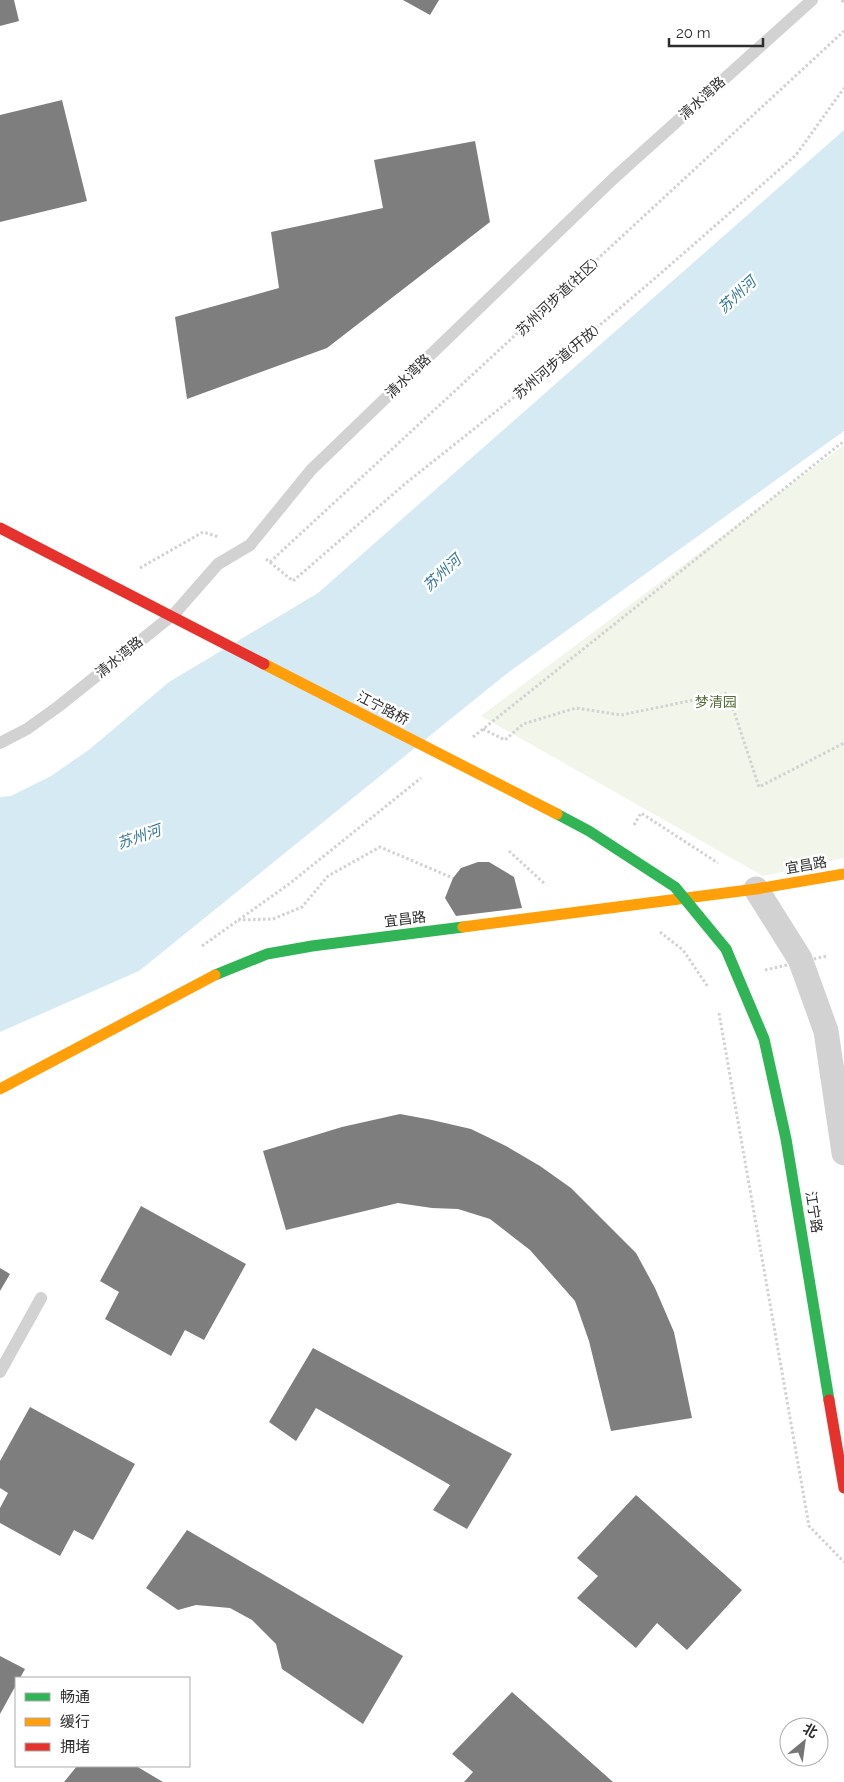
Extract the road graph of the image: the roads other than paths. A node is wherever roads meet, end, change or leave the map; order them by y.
1 (812, 0) edge
2 (0, 528) edge
3 (0, 743) edge
4 (844, 874) edge
5 (756, 888) junction
6 (726, 949) joint
7 (0, 1090) edge
8 (844, 1153) edge
9 (41, 1298) dead end
10 (0, 1372) edge
11 (844, 1488) edge

1 - 3 lane, 清水湾路
2 - 6 main road, 江宁路桥, bridge
4 - 5 main road, 宜昌路
5 - 7 main road, 宜昌路
5 - 8 street
6 - 11 main road, 江宁路
9 - 10 lane

